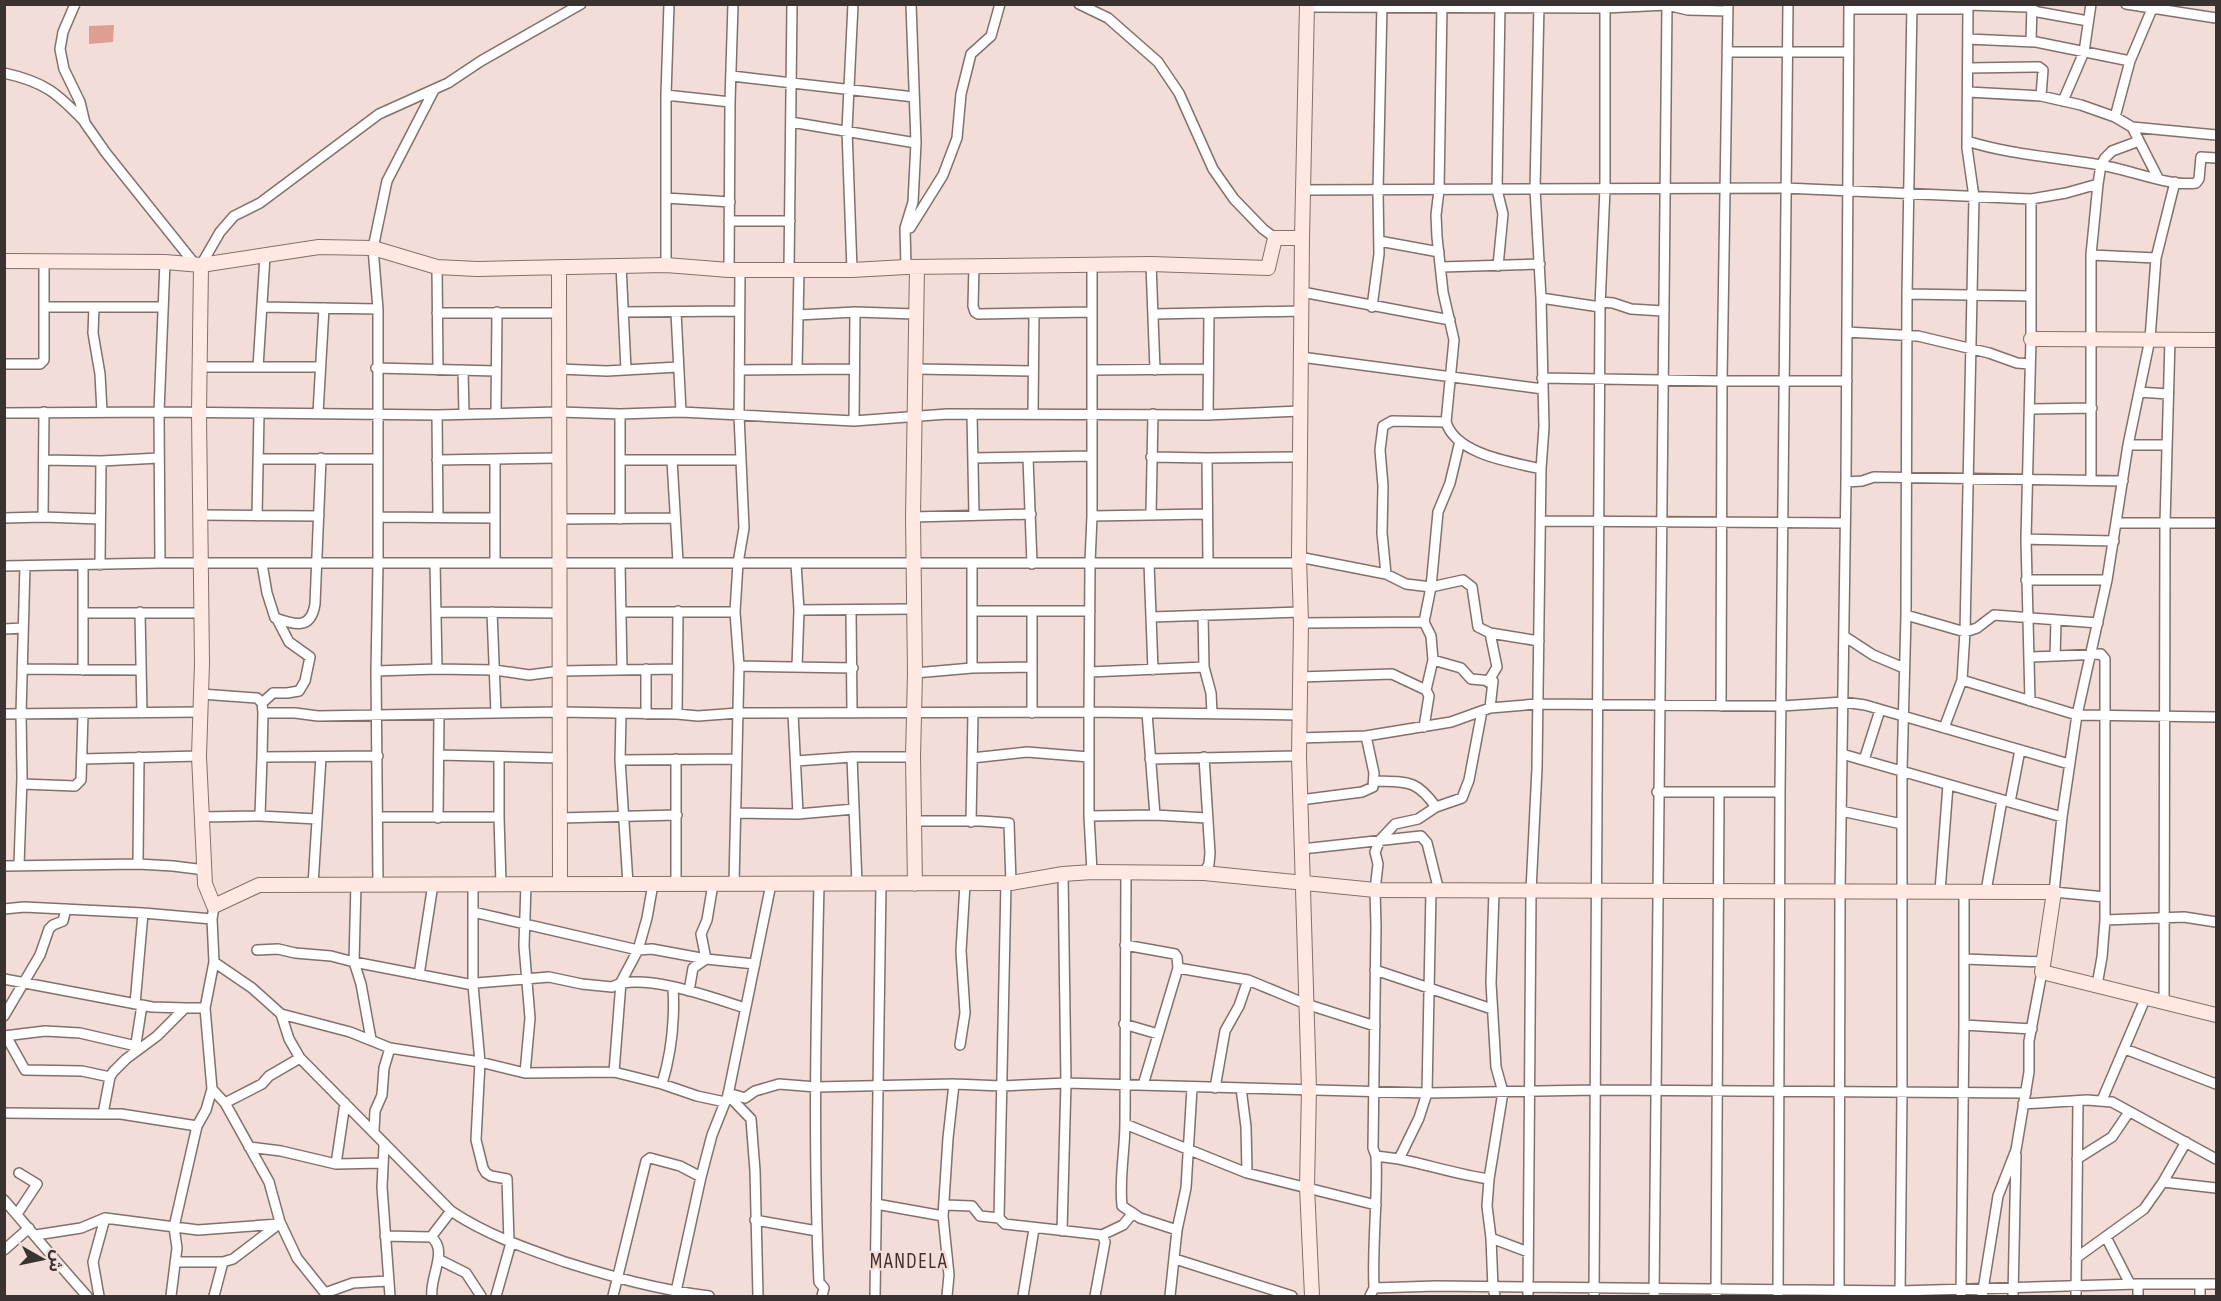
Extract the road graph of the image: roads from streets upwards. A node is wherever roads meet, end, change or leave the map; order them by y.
1 (75, 4) edge
2 (581, 4) edge
3 (669, 4) edge
4 (733, 4) edge
5 (792, 4) edge
6 (854, 4) edge
7 (911, 4) edge
8 (1000, 4) edge
9 (1080, 4) edge
10 (1788, 4) edge
11 (2091, 4) edge
12 (2126, 4) edge
13 (1667, 5) edge
14 (2136, 5) edge
15 (1307, 6) edge
16 (1382, 6) edge
17 (1442, 6) edge
18 (1500, 6) edge
19 (1539, 6) edge
20 (1605, 6) edge
21 (1968, 6) edge
22 (2032, 6) edge
23 (1849, 7) edge
24 (1912, 7) edge
25 (1728, 8) edge
26 (2152, 9) junction
27 (2183, 9) edge
28 (2217, 18) edge
29 (2088, 21) junction
30 (1968, 39) junction
31 (2031, 41) junction
32 (1787, 51) junction
33 (1727, 52) junction
34 (1848, 52) junction
35 (2084, 52) junction
36 (2130, 61) junction
37 (1968, 68) junction
38 (4, 73) edge
39 (732, 76) junction
40 (791, 83) junction
41 (849, 89) junction
42 (434, 90) junction
43 (1968, 92) junction
44 (666, 95) junction
45 (2041, 96) junction
46 (914, 97) junction
47 (2063, 101) junction
48 (730, 102) junction
49 (2115, 117) junction
50 (791, 122) junction
51 (85, 123) junction
52 (2132, 127) junction
53 (847, 130) junction
54 (2217, 135) edge
55 (1967, 141) junction
56 (2139, 141) junction
57 (916, 143) junction
58 (2217, 159) edge
59 (2101, 165) junction
60 (2158, 178) junction
61 (2175, 182) junction
62 (2098, 184) junction
63 (1605, 188) junction
64 (1725, 188) junction
65 (1535, 189) junction
66 (1663, 189) junction
67 (1785, 189) junction
68 (1304, 190) junction
69 (1378, 190) junction
70 (1439, 190) junction
71 (1497, 190) junction
72 (1848, 192) junction
73 (1909, 194) junction
74 (1974, 197) junction
75 (666, 198) junction
76 (2031, 199) junction
77 (730, 202) junction
78 (729, 221) junction
79 (790, 221) junction
80 (905, 228) junction
81 (1275, 238) junction
82 (1302, 238) junction
83 (1379, 241) junction
84 (374, 248) junction
85 (1439, 252) junction
86 (2091, 255) junction
87 (264, 256) junction
88 (2156, 258) junction
89 (44, 260) junction
90 (4, 261) edge
91 (165, 262) junction
92 (198, 264) junction
93 (1151, 264) junction
94 (1540, 264) junction
95 (666, 265) junction
96 (621, 266) junction
97 (974, 266) junction
98 (1092, 266) junction
99 (1498, 266) junction
100 (437, 267) junction
101 (911, 267) junction
102 (1441, 267) junction
103 (559, 268) junction
104 (735, 270) junction
105 (794, 270) junction
106 (852, 270) junction
107 (1302, 292) junction
108 (1907, 294) junction
109 (1971, 295) junction
110 (2031, 296) junction
111 (1541, 298) junction
112 (1600, 305) junction
113 (44, 307) junction
114 (94, 307) junction
115 (162, 307) junction
116 (262, 307) junction
117 (1372, 307) junction
118 (324, 308) junction
119 (378, 309) junction
120 (739, 311) junction
121 (1302, 311) junction
122 (1663, 311) junction
123 (497, 312) junction
124 (623, 312) junction
125 (676, 312) junction
126 (855, 312) junction
127 (1092, 312) junction
128 (437, 313) junction
129 (559, 313) junction
130 (1209, 313) junction
131 (915, 314) junction
132 (1034, 314) junction
133 (1154, 314) junction
134 (798, 315) junction
135 (1450, 320) junction
136 (1847, 332) junction
137 (1907, 334) junction
138 (2031, 339) junction
139 (2092, 339) junction
140 (2150, 339) junction
141 (2170, 339) junction
142 (2217, 340) edge
143 (1969, 348) junction
144 (1301, 357) junction
145 (4, 364) edge
146 (2030, 364) junction
147 (200, 367) junction
148 (258, 367) junction
149 (320, 367) junction
150 (678, 367) junction
151 (376, 368) junction
152 (559, 369) junction
153 (626, 369) junction
154 (797, 369) junction
155 (854, 369) junction
156 (915, 369) junction
157 (1208, 369) junction
158 (438, 370) junction
159 (463, 370) junction
160 (740, 370) junction
161 (1092, 370) junction
162 (1155, 370) junction
163 (496, 371) junction
164 (1033, 371) junction
165 (1451, 377) junction
166 (1542, 378) junction
167 (1600, 379) junction
168 (1663, 380) junction
169 (1783, 380) junction
170 (1722, 381) junction
171 (1847, 381) junction
172 (1543, 389) junction
173 (2139, 392) junction
174 (2168, 394) junction
175 (2092, 408) junction
176 (2030, 409) junction
177 (1301, 411) junction
178 (44, 412) junction
179 (102, 412) junction
180 (159, 412) junction
181 (559, 412) junction
182 (681, 412) junction
183 (4, 413) edge
184 (199, 413) junction
185 (318, 413) junction
186 (496, 413) junction
187 (1033, 413) junction
188 (1091, 413) junction
189 (259, 414) junction
190 (377, 414) junction
191 (437, 414) junction
192 (464, 414) junction
193 (620, 414) junction
194 (972, 414) junction
195 (1153, 414) junction
196 (1208, 415) junction
197 (739, 416) junction
198 (915, 416) junction
199 (854, 421) junction
200 (1446, 423) junction
201 (1460, 441) junction
202 (2128, 445) junction
203 (2167, 445) junction
204 (1091, 456) junction
205 (1151, 457) junction
206 (1301, 457) junction
207 (159, 458) junction
208 (321, 458) junction
209 (559, 458) junction
210 (973, 458) junction
211 (1028, 458) junction
212 (1207, 458) junction
213 (259, 459) junction
214 (377, 459) junction
215 (44, 460) junction
216 (436, 460) junction
217 (495, 460) junction
218 (621, 460) junction
219 (672, 460) junction
220 (740, 460) junction
221 (100, 461) junction
222 (1541, 469) junction
223 (1907, 477) junction
224 (1968, 478) junction
225 (2028, 479) junction
226 (2091, 480) junction
227 (2123, 480) junction
228 (1846, 482) junction
229 (1030, 514) junction
230 (1151, 514) junction
231 (1207, 514) junction
232 (200, 515) junction
233 (974, 515) junction
234 (257, 516) junction
235 (319, 516) junction
236 (1092, 516) junction
237 (44, 517) junction
238 (438, 517) junction
239 (4, 518) edge
240 (378, 518) junction
241 (495, 518) junction
242 (675, 518) junction
243 (912, 518) junction
244 (100, 519) junction
245 (559, 519) junction
246 (620, 519) junction
247 (1600, 520) junction
248 (1542, 521) junction
249 (1659, 521) junction
250 (1721, 522) junction
251 (1782, 522) junction
252 (1845, 523) junction
253 (2117, 523) junction
254 (2165, 523) junction
255 (2217, 523) edge
256 (2026, 539) junction
257 (2114, 541) junction
258 (1300, 560) junction
259 (678, 562) junction
260 (1208, 562) junction
261 (160, 563) junction
262 (318, 563) junction
263 (378, 563) junction
264 (435, 563) junction
265 (495, 563) junction
266 (559, 563) junction
267 (738, 563) junction
268 (913, 563) junction
269 (1090, 563) junction
270 (1149, 563) junction
271 (200, 564) junction
272 (262, 564) junction
273 (620, 564) junction
274 (796, 564) junction
275 (972, 564) junction
276 (1032, 564) junction
277 (83, 565) junction
278 (100, 565) junction
279 (4, 566) edge
280 (25, 566) junction
281 (1386, 574) junction
282 (2026, 580) junction
283 (2107, 580) junction
284 (1431, 587) junction
285 (914, 609) junction
286 (799, 610) junction
287 (1032, 610) junction
288 (678, 611) junction
289 (852, 611) junction
290 (973, 611) junction
291 (1090, 611) junction
292 (140, 612) junction
293 (436, 612) junction
294 (492, 612) junction
295 (621, 612) junction
296 (735, 612) junction
297 (84, 613) junction
298 (201, 613) junction
299 (559, 614) junction
300 (1203, 615) junction
301 (1906, 615) junction
302 (1152, 617) junction
303 (1301, 618) junction
304 (277, 619) junction
305 (2027, 619) junction
306 (2056, 621) junction
307 (1424, 622) junction
308 (2098, 623) junction
309 (23, 628) junction
310 (4, 629) edge
311 (1965, 632) junction
312 (1490, 633) junction
313 (1844, 636) junction
314 (1539, 641) junction
315 (2091, 654) junction
316 (2055, 656) junction
317 (2030, 657) junction
318 (1433, 660) junction
319 (739, 666) junction
320 (797, 667) junction
321 (1031, 667) junction
322 (1204, 667) junction
323 (853, 668) junction
324 (972, 668) junction
325 (1904, 668) junction
326 (22, 669) junction
327 (437, 669) junction
328 (646, 669) junction
329 (676, 669) junction
330 (83, 670) junction
331 (141, 670) junction
332 (495, 670) junction
333 (622, 670) junction
334 (1153, 670) junction
335 (376, 671) junction
336 (560, 671) junction
337 (1090, 672) junction
338 (915, 673) junction
339 (1300, 677) junction
340 (1962, 680) junction
341 (1488, 682) junction
342 (1426, 690) junction
343 (201, 694) junction
344 (2030, 700) junction
345 (1843, 702) junction
346 (1538, 704) junction
347 (1599, 705) junction
348 (1658, 705) junction
349 (1721, 706) junction
350 (1782, 706) junction
351 (262, 708) junction
352 (1486, 709) junction
353 (1880, 710) junction
354 (199, 712) junction
355 (560, 712) junction
356 (852, 712) junction
357 (914, 712) junction
358 (973, 712) junction
359 (1089, 712) junction
360 (142, 713) junction
361 (496, 713) junction
362 (738, 713) junction
363 (793, 713) junction
364 (1032, 713) junction
365 (1147, 713) junction
366 (1212, 713) junction
367 (4, 714) edge
368 (21, 714) junction
369 (83, 714) junction
370 (621, 714) junction
371 (646, 714) junction
372 (677, 714) junction
373 (377, 715) junction
374 (439, 715) junction
375 (1299, 715) junction
376 (2077, 715) junction
377 (2106, 715) junction
378 (2164, 716) junction
379 (1903, 717) junction
380 (2217, 717) edge
381 (1424, 727) junction
382 (1944, 728) junction
383 (1366, 736) junction
384 (1299, 738) junction
385 (2020, 750) junction
386 (1842, 754) junction
387 (440, 755) junction
388 (199, 756) junction
389 (378, 756) junction
390 (1299, 756) junction
391 (140, 757) junction
392 (262, 757) junction
393 (321, 757) junction
394 (499, 757) junction
395 (852, 757) junction
396 (913, 757) junction
397 (1089, 757) junction
398 (1204, 757) junction
399 (559, 758) junction
400 (972, 758) junction
401 (82, 759) junction
402 (676, 759) junction
403 (737, 759) junction
404 (1150, 759) junction
405 (620, 760) junction
406 (1864, 760) junction
407 (796, 761) junction
408 (2069, 764) junction
409 (1902, 771) junction
410 (1375, 781) junction
411 (22, 784) junction
412 (1948, 785) junction
413 (1657, 792) junction
414 (1780, 792) junction
415 (1719, 793) junction
416 (1300, 800) junction
417 (2006, 801) junction
418 (1436, 807) junction
419 (854, 809) junction
420 (1841, 811) junction
421 (736, 813) junction
422 (798, 814) junction
423 (677, 815) junction
424 (1155, 815) junction
425 (260, 816) junction
426 (625, 816) junction
427 (1089, 816) junction
428 (202, 817) junction
429 (379, 817) junction
430 (499, 817) junction
431 (2062, 817) junction
432 (438, 818) junction
433 (559, 818) junction
434 (1207, 818) junction
435 (317, 819) junction
436 (914, 821) junction
437 (971, 822) junction
438 (1902, 824) junction
439 (1380, 840) junction
440 (1302, 849) junction
441 (138, 864) junction
442 (19, 865) junction
443 (4, 866) edge
444 (205, 870) junction
445 (1092, 872) junction
446 (1126, 873) junction
447 (1204, 873) junction
448 (1063, 874) junction
449 (1302, 883) junction
450 (433, 884) junction
451 (472, 884) junction
452 (501, 884) junction
453 (526, 884) junction
454 (560, 884) junction
455 (628, 884) junction
456 (653, 884) junction
457 (676, 884) junction
458 (713, 884) junction
459 (734, 884) junction
460 (771, 884) junction
461 (819, 884) junction
462 (857, 884) junction
463 (881, 884) junction
464 (915, 884) junction
465 (965, 884) junction
466 (1009, 884) junction
467 (314, 885) junction
468 (356, 885) junction
469 (378, 885) junction
470 (1375, 890) junction
471 (1656, 890) junction
472 (1717, 890) junction
473 (1435, 891) junction
474 (1494, 891) junction
475 (1531, 891) junction
476 (1780, 891) junction
477 (1903, 891) junction
478 (1940, 891) junction
479 (1964, 891) junction
480 (1986, 891) junction
481 (1598, 892) junction
482 (1840, 892) junction
483 (2054, 892) junction
484 (2105, 897) junction
485 (4, 909) edge
486 (66, 909) junction
487 (473, 912) junction
488 (143, 913) junction
489 (213, 913) junction
490 (2164, 917) junction
491 (2105, 920) junction
492 (2217, 922) edge
493 (525, 923) junction
494 (1125, 945) junction
495 (256, 950) dead end
496 (638, 950) junction
497 (706, 959) junction
498 (1964, 959) junction
499 (214, 962) junction
500 (354, 962) junction
501 (755, 964) junction
502 (2042, 967) junction
503 (1178, 968) junction
504 (1375, 970) junction
505 (419, 975) junction
506 (528, 978) junction
507 (4, 979) edge
508 (1248, 980) junction
509 (621, 982) junction
510 (24, 983) junction
511 (473, 985) junction
512 (2097, 985) junction
513 (673, 987) junction
514 (1429, 987) junction
515 (689, 991) junction
516 (2146, 997) junction
517 (2164, 1002) junction
518 (139, 1004) junction
519 (1306, 1004) junction
520 (185, 1008) junction
521 (205, 1008) junction
522 (745, 1008) junction
523 (1492, 1010) junction
524 (281, 1014) junction
525 (4, 1016) edge
526 (2217, 1016) edge
527 (1124, 1024) junction
528 (1964, 1025) junction
529 (1375, 1026) junction
530 (2032, 1029) junction
531 (1158, 1034) junction
532 (5, 1036) edge
533 (371, 1039) junction
534 (960, 1045) dead end
535 (390, 1048) junction
536 (136, 1049) junction
537 (2125, 1049) junction
538 (300, 1058) junction
539 (480, 1062) junction
540 (614, 1072) junction
541 (525, 1073) junction
542 (110, 1077) junction
543 (1066, 1083) junction
544 (662, 1084) junction
545 (954, 1084) junction
546 (1124, 1084) junction
547 (2217, 1084) edge
548 (1143, 1085) junction
549 (877, 1086) junction
550 (1002, 1086) junction
551 (816, 1087) junction
552 (1192, 1088) junction
553 (1215, 1088) junction
554 (1241, 1088) junction
555 (212, 1089) junction
556 (1309, 1089) junction
557 (1596, 1090) junction
558 (1656, 1090) junction
559 (1717, 1090) junction
560 (1373, 1091) junction
561 (1841, 1091) junction
562 (1503, 1092) junction
563 (1529, 1092) junction
564 (1779, 1092) junction
565 (1902, 1092) junction
566 (1427, 1093) junction
567 (1962, 1093) junction
568 (2026, 1093) junction
569 (727, 1097) junction
570 (2102, 1100) junction
571 (2078, 1101) junction
572 (225, 1103) junction
573 (345, 1103) junction
574 (2023, 1104) junction
575 (2129, 1112) junction
576 (4, 1113) edge
577 (103, 1114) junction
578 (1125, 1124) junction
579 (197, 1126) junction
580 (374, 1131) junction
581 (2186, 1142) junction
582 (384, 1146) junction
583 (249, 1147) junction
584 (2016, 1150) junction
585 (1189, 1151) junction
586 (1376, 1156) junction
587 (1399, 1159) junction
588 (2077, 1159) junction
589 (2217, 1159) edge
590 (382, 1163) junction
591 (336, 1164) junction
592 (19, 1173) dead end
593 (1247, 1173) junction
594 (701, 1177) junction
595 (1489, 1179) junction
596 (2163, 1182) junction
597 (1307, 1187) junction
598 (2217, 1188) edge
599 (876, 1204) junction
600 (6, 1205) edge
601 (945, 1205) junction
602 (1376, 1205) junction
603 (451, 1211) junction
604 (1133, 1213) junction
605 (17, 1214) junction
606 (943, 1216) junction
607 (105, 1218) junction
608 (999, 1218) junction
609 (755, 1220) junction
610 (279, 1223) junction
611 (174, 1227) junction
612 (1034, 1229) junction
613 (1177, 1230) junction
614 (817, 1231) junction
615 (1062, 1231) junction
616 (32, 1232) junction
617 (1102, 1235) junction
618 (385, 1236) junction
619 (431, 1237) junction
620 (2106, 1237) junction
621 (1491, 1238) junction
622 (510, 1243) junction
623 (4, 1250) edge
624 (1528, 1252) junction
625 (2076, 1258) junction
626 (438, 1259) junction
627 (1175, 1259) junction
628 (176, 1262) junction
629 (223, 1262) junction
630 (618, 1279) junction
631 (388, 1281) junction
632 (2134, 1284) junction
633 (2200, 1284) junction
634 (2217, 1284) edge
635 (2076, 1285) junction
636 (1436, 1286) junction
637 (1372, 1292) edge
638 (1494, 1292) edge
639 (1528, 1292) edge
640 (1594, 1292) edge
641 (1961, 1292) edge
642 (1983, 1292) edge
643 (2012, 1292) edge
644 (1654, 1293) edge
645 (1716, 1293) edge
646 (1778, 1293) edge
647 (1839, 1293) edge
648 (675, 1294) edge
649 (1900, 1294) edge
650 (325, 1295) edge
651 (87, 1296) edge
652 (99, 1296) edge
653 (171, 1296) edge
654 (216, 1296) edge
655 (390, 1296) edge
656 (432, 1296) edge
657 (481, 1296) edge
658 (496, 1296) edge
659 (613, 1296) edge
660 (697, 1296) edge
661 (709, 1296) edge
662 (758, 1296) edge
663 (822, 1296) edge
664 (875, 1296) edge
665 (947, 1296) edge
666 (1023, 1296) edge
667 (1095, 1296) edge
668 (1170, 1296) edge
669 (1292, 1296) edge
670 (1312, 1296) edge
671 (1431, 1296) edge
672 (2076, 1296) edge
673 (2138, 1296) edge
674 (2200, 1296) edge

1 - 51 street
2 - 42 street
3 - 44 street
4 - 39 street
5 - 40 street
6 - 41 street
7 - 46 street
8 - 80 street
9 - 81 street
10 - 32 street
11 - 29 street
12 - 14 street
13 - 20 street
13 - 25 street
13 - 66 street
14 - 26 street
15 - 16 street
15 - 68 street
16 - 17 street
16 - 69 street
17 - 18 street
17 - 70 street
18 - 19 street
18 - 71 street
19 - 20 street
19 - 65 street
20 - 63 street
21 - 22 street
21 - 24 street
21 - 30 street
22 - 29 street
22 - 31 street
23 - 24 street
23 - 34 street
24 - 73 street
25 - 33 street
26 - 27 street
26 - 36 street
27 - 28 street
29 - 35 street
30 - 31 street
30 - 37 street
31 - 35 street
32 - 33 street
32 - 34 street
32 - 67 street
33 - 64 street
34 - 72 street
35 - 36 street
35 - 47 street
36 - 49 street
37 - 43 street
37 - 45 street
38 - 51 street
39 - 40 street
39 - 48 street
40 - 41 street
40 - 50 street
41 - 46 street
41 - 53 street
42 - 84 street
42 - 92 street
43 - 45 street
43 - 55 street
44 - 48 street
44 - 75 street
45 - 47 street
46 - 57 street
47 - 49 street
48 - 77 street
49 - 52 street
50 - 53 street
50 - 79 street
51 - 92 street
52 - 54 street
52 - 56 street
53 - 57 street
53 - 106 street
55 - 59 street
55 - 74 street
56 - 59 street
56 - 60 street
57 - 80 street
58 - 61 street
59 - 60 street
59 - 62 street
60 - 61 street
61 - 88 street
62 - 76 street
62 - 86 street
63 - 65 street
63 - 66 street
63 - 112 street
64 - 66 street
64 - 67 street
64 - 170 street
65 - 71 street
65 - 94 street
66 - 122 street
67 - 72 street
67 - 169 street
68 - 69 street
68 - 82 street
69 - 70 street
69 - 83 street
70 - 71 street
70 - 85 street
71 - 99 street
72 - 73 street
72 - 136 street
73 - 74 street
73 - 108 street
74 - 76 street
74 - 109 street
75 - 77 street
75 - 95 street
76 - 110 street
77 - 78 street
78 - 79 street
78 - 104 street
79 - 105 street
80 - 101 street
81 - 82 street
81 - 93 street
82 - 107 street
83 - 85 street
83 - 117 street
84 - 87 street
84 - 100 street
84 - 119 street
85 - 102 street
86 - 88 street
86 - 139 street
87 - 92 street
87 - 116 street
88 - 140 street
89 - 90 street
89 - 91 street
89 - 113 street
91 - 92 street
91 - 115 street
92 - 147 street
93 - 98 street
93 - 133 street
94 - 99 street
94 - 111 street
95 - 96 street
95 - 104 street
96 - 103 street
96 - 124 street
97 - 98 street
97 - 101 street
97 - 132 street
98 - 127 street
99 - 102 street
100 - 103 street
100 - 128 street
101 - 106 street
101 - 131 street
102 - 135 street
103 - 129 street
104 - 105 street
104 - 120 street
105 - 106 street
105 - 134 street
107 - 117 street
107 - 121 street
108 - 109 street
108 - 137 street
109 - 110 street
109 - 143 street
110 - 138 street
111 - 112 street
111 - 166 street
112 - 122 street
112 - 167 street
113 - 114 street
113 - 145 street
114 - 115 street
114 - 179 street
115 - 180 street
116 - 118 street
116 - 148 street
117 - 135 street
118 - 119 street
118 - 149 street
119 - 151 street
120 - 125 street
120 - 160 street
121 - 130 street
121 - 144 street
122 - 168 street
123 - 128 street
123 - 129 street
123 - 163 street
124 - 125 street
124 - 153 street
125 - 150 street
126 - 131 street
126 - 134 street
126 - 155 street
127 - 132 street
127 - 161 street
128 - 158 street
129 - 152 street
130 - 133 street
130 - 157 street
131 - 156 street
132 - 164 street
133 - 162 street
134 - 154 street
135 - 165 street
136 - 137 street
136 - 171 street
137 - 143 street
137 - 223 street
138 - 139 street
138 - 146 street
139 - 140 street
139 - 175 street
140 - 141 street
140 - 173 street
141 - 142 street
141 - 174 street
143 - 146 street
143 - 224 street
144 - 165 street
144 - 177 street
146 - 176 street
147 - 148 street
147 - 184 street
148 - 149 street
149 - 185 street
150 - 153 street
150 - 182 street
151 - 158 street
151 - 190 street
152 - 153 street
152 - 181 street
154 - 155 street
154 - 160 street
155 - 199 street
156 - 164 street
156 - 198 street
157 - 162 street
157 - 196 street
158 - 159 street
159 - 163 street
159 - 192 street
160 - 197 street
161 - 162 street
161 - 188 street
163 - 186 street
164 - 187 street
165 - 172 street
165 - 200 street
166 - 167 street
166 - 172 street
167 - 168 street
167 - 247 street
168 - 170 street
168 - 249 street
169 - 170 street
169 - 171 street
169 - 251 street
170 - 250 street
171 - 228 street
172 - 222 street
173 - 174 street
173 - 202 street
174 - 203 street
175 - 176 street
175 - 226 street
176 - 225 street
177 - 196 street
177 - 206 street
178 - 179 street
178 - 183 street
178 - 215 street
179 - 180 street
180 - 184 street
180 - 207 street
181 - 186 street
181 - 193 street
181 - 209 street
182 - 193 street
182 - 197 street
184 - 189 street
184 - 232 street
185 - 189 street
185 - 190 street
186 - 192 street
187 - 188 street
187 - 194 street
188 - 195 street
188 - 204 street
189 - 213 street
190 - 191 street
190 - 214 street
191 - 192 street
191 - 216 street
193 - 218 street
194 - 198 street
194 - 210 street
195 - 196 street
195 - 205 street
197 - 199 street
197 - 220 street
198 - 199 street
198 - 243 street
200 - 201 street
200 - 281 street
201 - 222 street
201 - 284 street
202 - 203 street
202 - 227 street
203 - 254 street
204 - 211 street
204 - 236 street
205 - 212 street
205 - 230 street
206 - 212 street
206 - 258 street
207 - 221 street
207 - 261 street
208 - 213 street
208 - 214 street
208 - 235 street
209 - 217 street
209 - 245 street
210 - 211 street
210 - 233 street
211 - 229 street
212 - 231 street
213 - 234 street
214 - 240 street
215 - 221 street
215 - 237 street
216 - 217 street
216 - 238 street
217 - 241 street
218 - 219 street
218 - 246 street
219 - 220 street
219 - 242 street
220 - 267 street
221 - 244 street
222 - 248 street
223 - 224 street
223 - 228 street
223 - 301 street
224 - 225 street
224 - 311 street
225 - 226 street
225 - 256 street
226 - 227 street
227 - 253 street
228 - 252 street
229 - 233 street
229 - 276 street
230 - 231 street
230 - 236 street
231 - 260 street
232 - 234 street
232 - 271 street
233 - 243 street
234 - 235 street
235 - 262 street
236 - 269 street
237 - 239 street
237 - 244 street
238 - 240 street
238 - 241 street
240 - 263 street
241 - 265 street
242 - 246 street
242 - 259 street
243 - 268 street
244 - 278 street
245 - 246 street
245 - 266 street
247 - 248 street
247 - 249 street
247 - 347 street
248 - 314 street
249 - 250 street
249 - 348 street
250 - 251 street
250 - 349 street
251 - 252 street
251 - 350 street
252 - 313 street
253 - 254 street
253 - 257 street
254 - 255 street
254 - 378 street
256 - 257 street
256 - 282 street
257 - 283 street
258 - 260 street
258 - 281 street
258 - 303 street
259 - 267 street
259 - 273 street
260 - 270 street
261 - 271 street
261 - 278 street
262 - 263 street
262 - 272 street
262 - 304 street
263 - 264 street
263 - 335 street
264 - 265 street
264 - 293 street
265 - 266 street
266 - 273 street
266 - 299 street
267 - 274 street
267 - 296 street
268 - 274 street
268 - 275 street
268 - 285 street
269 - 270 street
269 - 276 street
269 - 291 street
270 - 302 street
271 - 272 street
271 - 298 street
272 - 304 street
273 - 295 street
274 - 286 street
275 - 276 street
275 - 290 street
277 - 278 street
277 - 280 street
277 - 297 street
279 - 280 street
280 - 309 street
281 - 284 street
282 - 283 street
282 - 305 street
283 - 308 street
284 - 307 street
284 - 312 street
285 - 289 street
285 - 338 street
286 - 289 street
286 - 320 street
287 - 290 street
287 - 291 street
287 - 321 street
288 - 295 street
288 - 296 street
288 - 329 street
289 - 323 street
290 - 324 street
291 - 337 street
292 - 297 street
292 - 298 street
292 - 331 street
293 - 294 street
293 - 327 street
294 - 299 street
294 - 332 street
295 - 333 street
296 - 319 street
297 - 330 street
298 - 343 street
299 - 336 street
300 - 302 street
300 - 303 street
300 - 322 street
301 - 311 street
301 - 325 street
302 - 334 street
303 - 307 street
303 - 339 street
304 - 351 street
305 - 306 street
305 - 311 street
305 - 317 street
306 - 308 street
306 - 316 street
307 - 318 street
308 - 315 street
309 - 310 street
309 - 326 street
311 - 340 street
312 - 314 street
312 - 341 street
313 - 325 street
313 - 345 street
314 - 346 street
315 - 316 street
315 - 376 street
315 - 377 street
316 - 317 street
317 - 344 street
318 - 341 street
318 - 342 street
319 - 320 street
319 - 362 street
320 - 323 street
321 - 324 street
321 - 364 street
322 - 334 street
322 - 366 street
323 - 356 street
324 - 338 street
325 - 379 street
326 - 330 street
326 - 368 street
327 - 332 street
327 - 335 street
328 - 329 street
328 - 333 street
328 - 371 street
329 - 372 street
330 - 331 street
331 - 360 street
332 - 336 street
332 - 361 street
333 - 336 street
334 - 337 street
335 - 373 street
336 - 355 street
337 - 359 street
338 - 357 street
339 - 342 street
339 - 375 street
340 - 344 street
340 - 382 street
341 - 352 street
342 - 381 street
343 - 351 street
343 - 354 street
344 - 376 street
345 - 350 street
345 - 353 street
345 - 386 street
346 - 347 street
346 - 352 street
346 - 475 street
347 - 348 street
347 - 481 street
348 - 349 street
348 - 413 street
349 - 350 street
350 - 414 street
351 - 373 street
351 - 392 street
352 - 381 street
352 - 418 street
353 - 379 street
353 - 406 street
354 - 360 street
354 - 388 street
355 - 361 street
355 - 370 street
355 - 399 street
356 - 357 street
356 - 363 street
357 - 358 street
357 - 396 street
358 - 364 street
358 - 400 street
359 - 364 street
359 - 365 street
359 - 397 street
360 - 369 street
361 - 374 street
362 - 363 street
362 - 372 street
362 - 403 street
363 - 407 street
365 - 366 street
365 - 404 street
366 - 375 street
367 - 368 street
368 - 369 street
368 - 411 street
369 - 401 street
370 - 371 street
370 - 405 street
371 - 372 street
373 - 374 street
373 - 389 street
374 - 387 street
375 - 384 street
376 - 377 street
376 - 408 street
377 - 378 street
377 - 484 street
378 - 380 street
378 - 490 street
379 - 382 street
379 - 409 street
381 - 383 street
382 - 385 street
383 - 384 street
383 - 410 street
384 - 390 street
385 - 408 street
385 - 417 street
386 - 406 street
386 - 420 street
387 - 394 street
387 - 432 street
388 - 391 street
388 - 428 street
389 - 393 street
389 - 429 street
390 - 398 street
390 - 416 street
391 - 401 street
391 - 441 street
392 - 393 street
392 - 425 street
393 - 435 street
394 - 399 street
394 - 430 street
395 - 396 street
395 - 407 street
395 - 419 street
396 - 436 street
397 - 400 street
397 - 427 street
398 - 404 street
398 - 434 street
399 - 433 street
400 - 437 street
401 - 411 street
402 - 403 street
402 - 405 street
402 - 423 street
403 - 421 street
404 - 424 street
405 - 426 street
406 - 409 street
407 - 422 street
408 - 431 street
409 - 412 street
409 - 438 street
410 - 416 street
410 - 418 street
411 - 442 street
412 - 417 street
412 - 478 street
413 - 415 street
413 - 471 street
414 - 415 street
414 - 476 street
415 - 472 street
416 - 440 street
417 - 431 street
417 - 480 street
418 - 439 street
419 - 422 street
419 - 462 street
420 - 438 street
420 - 482 street
421 - 422 street
421 - 459 street
423 - 426 street
423 - 457 street
424 - 427 street
424 - 434 street
425 - 428 street
425 - 435 street
426 - 433 street
426 - 455 street
427 - 445 street
428 - 444 street
429 - 432 street
429 - 469 street
430 - 432 street
430 - 452 street
431 - 483 street
433 - 454 street
434 - 447 street
435 - 467 street
436 - 437 street
436 - 464 street
437 - 466 street
438 - 477 street
439 - 440 street
439 - 470 street
439 - 473 street
440 - 449 street
441 - 442 street
441 - 444 street
442 - 443 street
444 - 489 street
445 - 446 street
445 - 448 street
446 - 447 street
446 - 494 street
447 - 449 street
448 - 466 street
448 - 543 street
449 - 470 street
449 - 519 street
450 - 451 street
450 - 469 street
450 - 505 street
451 - 452 street
451 - 487 street
452 - 453 street
453 - 454 street
453 - 493 street
454 - 455 street
455 - 456 street
456 - 457 street
456 - 496 street
457 - 458 street
458 - 459 street
458 - 497 street
459 - 460 street
460 - 461 street
460 - 501 street
461 - 462 street
461 - 551 street
462 - 463 street
463 - 464 street
463 - 549 street
464 - 465 street
465 - 466 street
465 - 534 street
466 - 550 street
467 - 468 street
467 - 489 street
468 - 469 street
468 - 500 street
470 - 473 street
470 - 504 street
471 - 472 street
471 - 481 street
471 - 558 street
472 - 476 street
472 - 559 street
473 - 474 street
473 - 514 street
474 - 475 street
474 - 523 street
475 - 481 street
475 - 563 street
476 - 482 street
476 - 564 street
477 - 478 street
477 - 482 street
477 - 565 street
478 - 479 street
479 - 480 street
479 - 498 street
480 - 483 street
481 - 557 street
482 - 561 street
483 - 484 street
483 - 502 street
484 - 491 street
485 - 486 street
486 - 488 street
486 - 510 street
487 - 493 street
487 - 511 street
488 - 489 street
488 - 518 street
489 - 499 street
490 - 491 street
490 - 492 street
490 - 517 street
491 - 512 street
493 - 496 street
493 - 506 street
494 - 503 street
494 - 527 street
495 - 500 street
496 - 497 street
496 - 509 street
497 - 501 street
497 - 515 street
498 - 502 street
498 - 528 street
499 - 521 street
499 - 524 street
500 - 505 street
500 - 533 street
501 - 522 street
502 - 512 street
502 - 530 street
503 - 508 street
503 - 531 street
504 - 514 street
504 - 529 street
505 - 511 street
506 - 509 street
506 - 511 street
506 - 541 street
507 - 510 street
508 - 519 street
508 - 553 street
509 - 513 street
509 - 540 street
510 - 518 street
510 - 525 street
511 - 539 street
512 - 516 street
513 - 515 street
513 - 544 street
514 - 523 street
514 - 566 street
515 - 522 street
516 - 517 street
516 - 537 street
517 - 526 street
518 - 520 street
518 - 536 street
519 - 529 street
519 - 556 street
520 - 521 street
520 - 536 street
521 - 555 street
522 - 569 street
523 - 562 street
524 - 533 street
524 - 538 street
527 - 531 street
527 - 546 street
528 - 530 street
528 - 567 street
529 - 560 street
530 - 568 street
531 - 548 street
532 - 536 street
532 - 542 street
533 - 535 street
535 - 539 street
535 - 580 street
536 - 542 street
537 - 547 street
537 - 570 street
538 - 572 street
538 - 573 street
539 - 541 street
539 - 622 street
540 - 541 street
540 - 544 street
542 - 577 street
543 - 546 street
543 - 550 street
543 - 615 street
544 - 569 street
545 - 549 street
545 - 550 street
545 - 601 street
546 - 548 street
546 - 578 street
548 - 552 street
549 - 551 street
549 - 599 street
550 - 608 street
551 - 569 street
551 - 614 street
552 - 553 street
552 - 585 street
553 - 554 street
554 - 556 street
554 - 593 street
555 - 572 street
555 - 579 street
556 - 560 street
556 - 597 street
557 - 558 street
557 - 563 street
557 - 640 street
558 - 559 street
558 - 644 street
559 - 564 street
559 - 645 street
560 - 566 street
560 - 586 street
561 - 564 street
561 - 565 street
561 - 647 street
562 - 563 street
562 - 566 street
562 - 595 street
563 - 624 street
564 - 646 street
565 - 567 street
565 - 649 street
566 - 587 street
567 - 568 street
567 - 641 street
568 - 574 street
569 - 594 street
569 - 609 street
570 - 571 street
570 - 575 street
571 - 574 street
571 - 588 street
572 - 583 street
573 - 580 street
573 - 591 street
574 - 584 street
575 - 581 street
575 - 588 street
576 - 577 street
577 - 579 street
578 - 585 street
578 - 604 street
579 - 611 street
580 - 582 street
581 - 589 street
581 - 596 street
582 - 590 street
582 - 603 street
583 - 591 street
583 - 610 street
584 - 642 street
584 - 643 street
585 - 593 street
585 - 613 street
586 - 587 street
586 - 602 street
587 - 595 street
588 - 625 street
590 - 591 street
590 - 618 street
592 - 605 street
593 - 597 street
594 - 630 street
594 - 648 street
595 - 621 street
596 - 598 street
596 - 620 street
597 - 602 street
597 - 670 street
599 - 606 street
599 - 664 street
600 - 605 street
601 - 606 street
601 - 608 street
602 - 637 street
603 - 619 street
603 - 622 street
604 - 613 street
604 - 617 street
605 - 616 street
606 - 665 street
607 - 611 street
607 - 616 street
607 - 652 street
608 - 612 street
609 - 614 street
609 - 662 street
610 - 611 street
610 - 629 street
610 - 650 street
611 - 628 street
612 - 615 street
612 - 666 street
613 - 627 street
614 - 663 street
615 - 617 street
616 - 623 street
616 - 651 street
617 - 667 street
618 - 619 street
618 - 631 street
619 - 626 street
620 - 625 street
620 - 632 street
621 - 624 street
621 - 638 street
622 - 630 street
622 - 658 street
624 - 639 street
625 - 635 street
626 - 656 street
626 - 657 street
627 - 668 street
627 - 669 street
628 - 629 street
628 - 653 street
629 - 654 street
630 - 648 street
630 - 659 street
631 - 650 street
631 - 655 street
632 - 633 street
632 - 635 street
632 - 673 street
633 - 634 street
633 - 674 street
635 - 643 street
635 - 672 street
636 - 637 street
636 - 638 street
636 - 671 street
638 - 639 street
639 - 640 street
640 - 644 street
641 - 642 street
641 - 649 street
642 - 643 street
644 - 645 street
645 - 646 street
646 - 647 street
647 - 649 street
648 - 660 street
660 - 661 street

